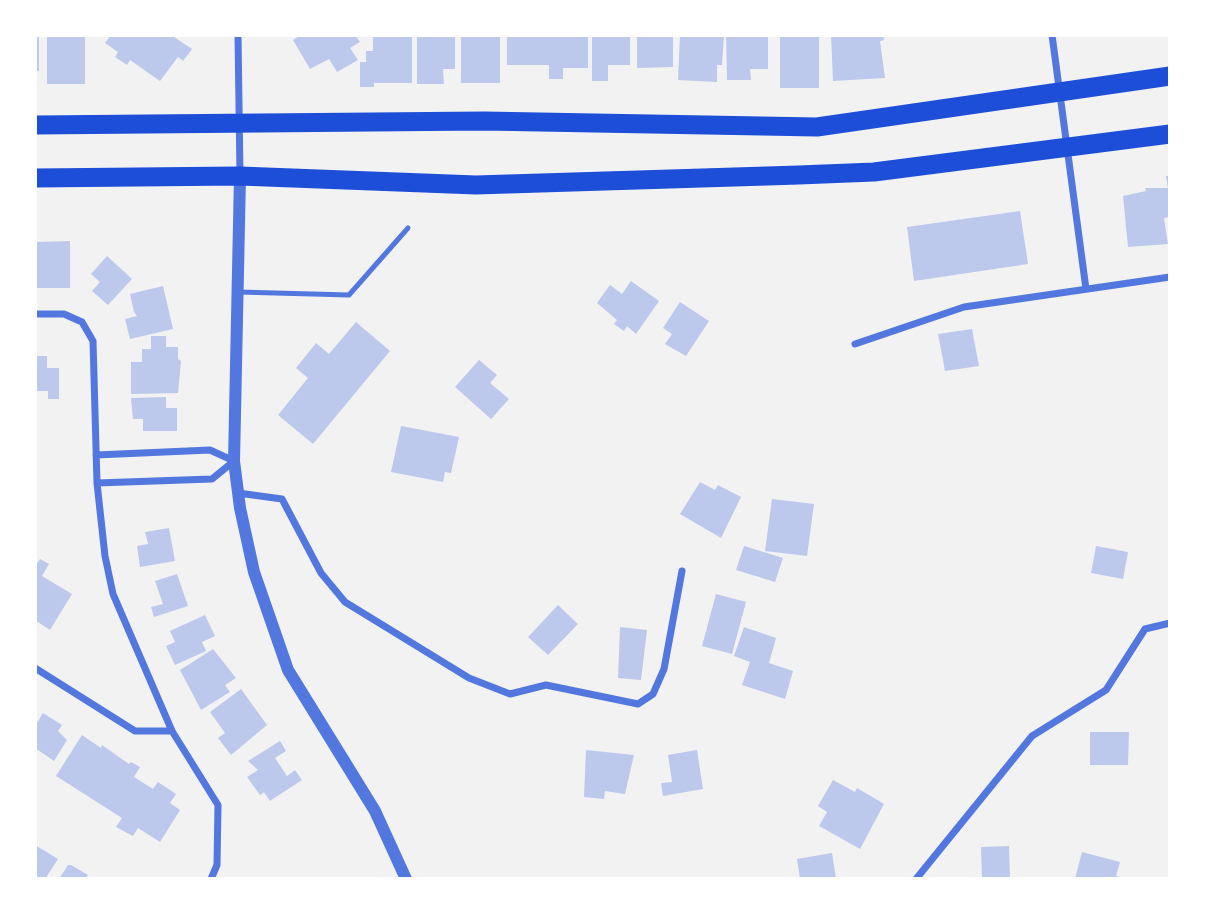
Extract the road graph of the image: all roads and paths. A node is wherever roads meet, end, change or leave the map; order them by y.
1 (238, 35) edge
2 (1052, 35) edge
3 (1170, 76) edge
4 (1060, 92) junction
5 (240, 122) junction
6 (35, 125) edge
7 (1170, 134) edge
8 (1066, 148) junction
9 (240, 176) junction
10 (35, 177) edge
11 (408, 228) dead end
12 (1170, 277) edge
13 (1086, 289) junction
14 (237, 292) junction
15 (35, 314) edge
16 (855, 344) dead end
17 (96, 455) junction
18 (234, 461) junction
19 (97, 483) junction
20 (238, 493) junction
21 (682, 570) dead end
22 (1170, 623) edge
23 (35, 668) edge
24 (172, 731) junction
25 (211, 879) edge
26 (406, 879) edge
27 (916, 879) edge

1 - 5 street
2 - 4 street
3 - 4 highway
4 - 5 highway
4 - 8 street
5 - 6 highway
5 - 9 street
7 - 8 highway
8 - 9 highway
8 - 13 street
9 - 10 highway
9 - 14 street
11 - 14 lane
12 - 13 street
13 - 16 street
14 - 18 street
15 - 17 street
17 - 18 street
17 - 19 street
18 - 19 street
18 - 20 street
19 - 24 street
20 - 21 street
20 - 26 street
22 - 27 street
23 - 24 street
24 - 25 street

